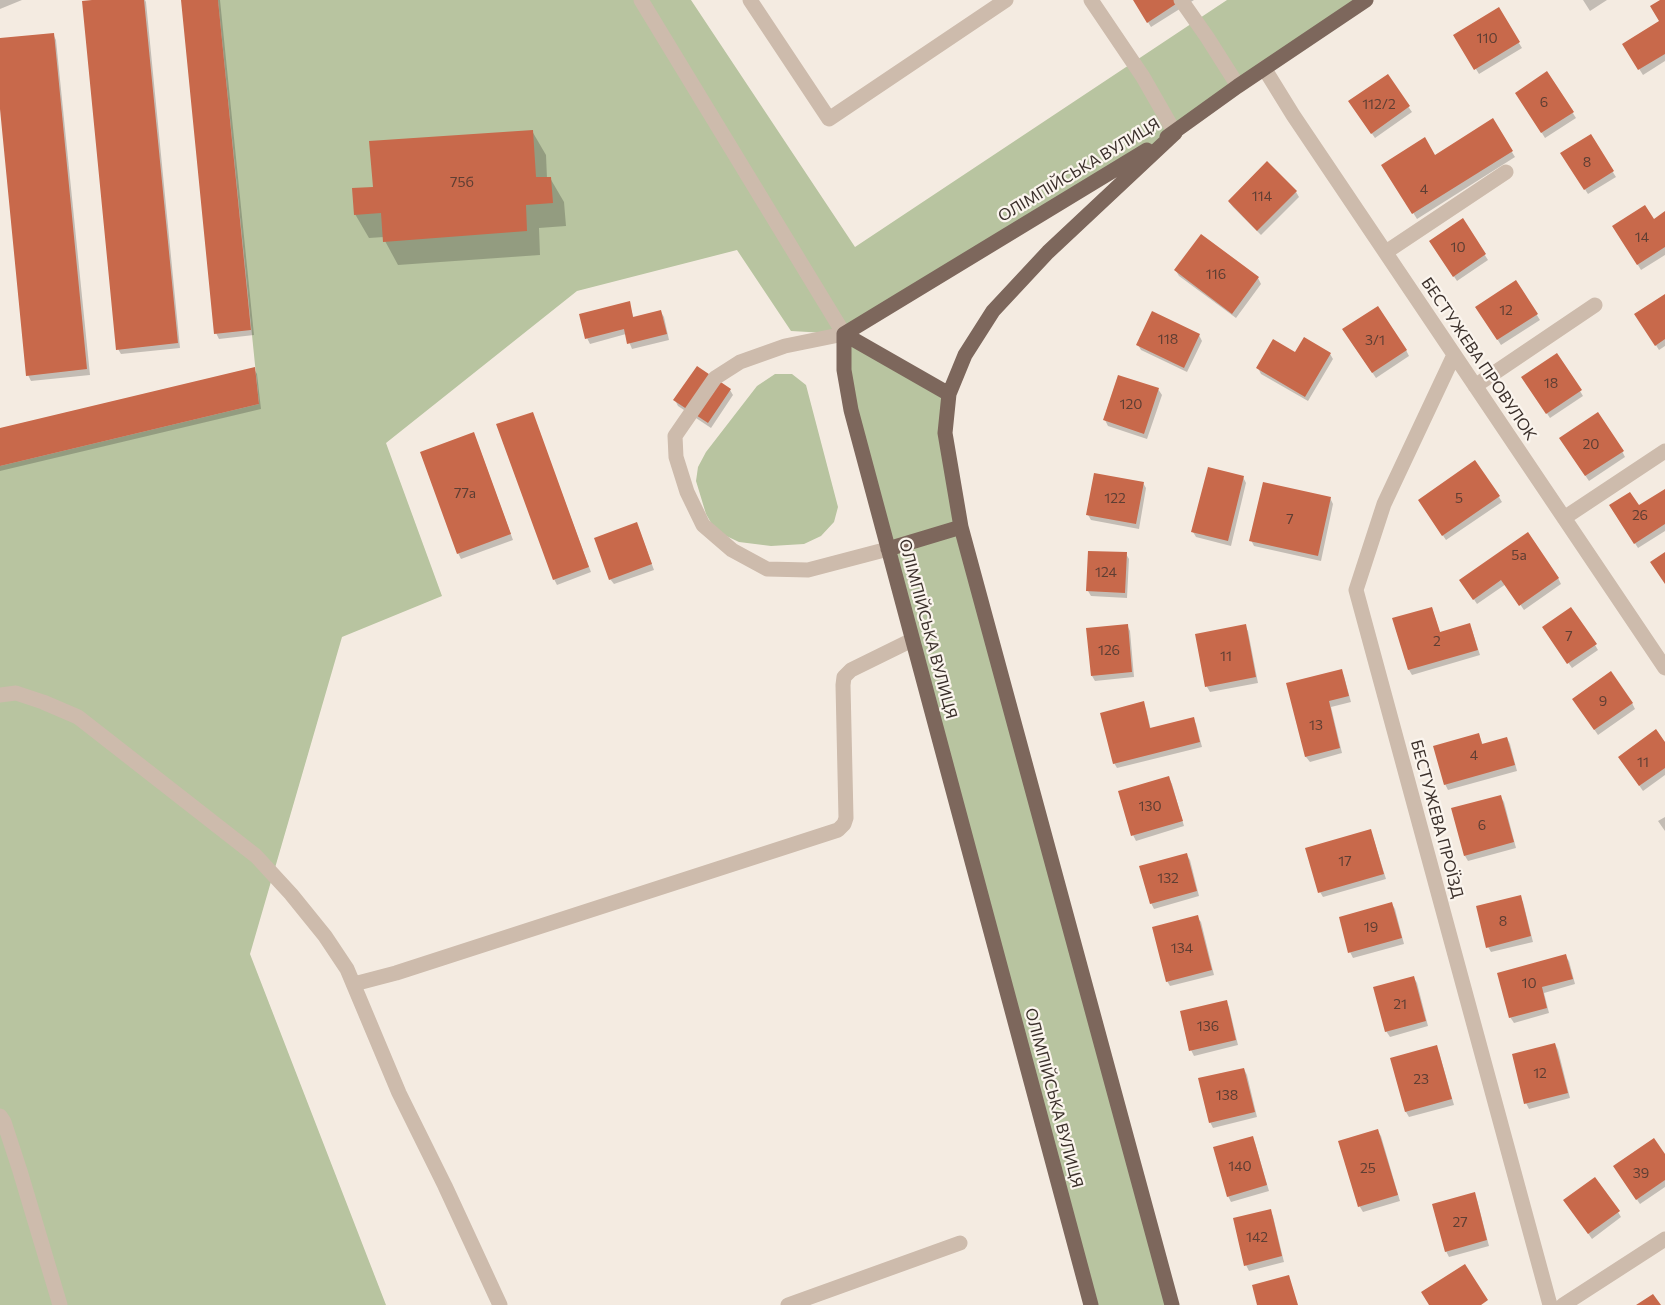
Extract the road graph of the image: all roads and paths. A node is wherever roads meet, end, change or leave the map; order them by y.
1 (641, 0) edge
2 (750, 0) edge
3 (1006, 0) edge
4 (1091, 0) edge
5 (1181, 0) edge
6 (1366, 0) edge
7 (1264, 69) junction
8 (1238, 86) junction
9 (1174, 132) junction
10 (1506, 171) dead end
11 (1386, 252) junction
12 (1595, 305) dead end
13 (844, 334) junction
14 (1454, 355) junction
15 (1475, 386) junction
16 (950, 394) junction
17 (1665, 451) edge
18 (1564, 518) junction
19 (961, 527) junction
20 (888, 549) junction
21 (912, 640) junction
22 (1659, 645) edge
23 (1665, 668) edge
24 (0, 695) edge
25 (354, 984) junction
26 (0, 1116) edge
27 (1665, 1239) edge
28 (960, 1243) dead end
29 (1583, 1300) edge
30 (60, 1305) edge
31 (500, 1305) edge
32 (788, 1305) edge
33 (1091, 1305) edge
34 (1172, 1305) edge
35 (1550, 1305) edge
36 (1563, 1305) edge

1 - 13 street
2 - 3 street
4 - 9 street
5 - 8 street
6 - 7 main road, ОЛІМПІЙСЬКА ВУЛИЦЯ
7 - 8 main road, ОЛІМПІЙСЬКА ВУЛИЦЯ
7 - 11 street, БЕСТУЖЕВА ПРОВУЛОК
8 - 9 main road, ОЛІМПІЙСЬКА ВУЛИЦЯ
9 - 13 main road, ОЛІМПІЙСЬКА ВУЛИЦЯ
9 - 16 main road, ОЛІМПІЙСЬКА ВУЛИЦЯ
10 - 11 street
11 - 14 street, БЕСТУЖЕВА ПРОВУЛОК
12 - 15 street
13 - 16 main road
13 - 20 main road, ОЛІМПІЙСЬКА ВУЛИЦЯ
13 - 20 street
14 - 15 street, БЕСТУЖЕВА ПРОВУЛОК
14 - 35 street, БЕСТУЖЕВА ПРОЇЗД
15 - 18 street, БЕСТУЖЕВА ПРОВУЛОК
16 - 19 main road, ОЛІМПІЙСЬКА ВУЛИЦЯ
17 - 18 street
18 - 22 street, БЕСТУЖЕВА ПРОВУЛОК
19 - 20 main road
19 - 34 main road, ОЛІМПІЙСЬКА ВУЛИЦЯ
20 - 21 main road, ОЛІМПІЙСЬКА ВУЛИЦЯ
21 - 25 street
21 - 33 main road, ОЛІМПІЙСЬКА ВУЛИЦЯ
22 - 23 street, БЕСТУЖЕВА ПРОВУЛОК
24 - 25 street
25 - 31 street
26 - 30 street
27 - 29 street
28 - 32 street
29 - 36 street

